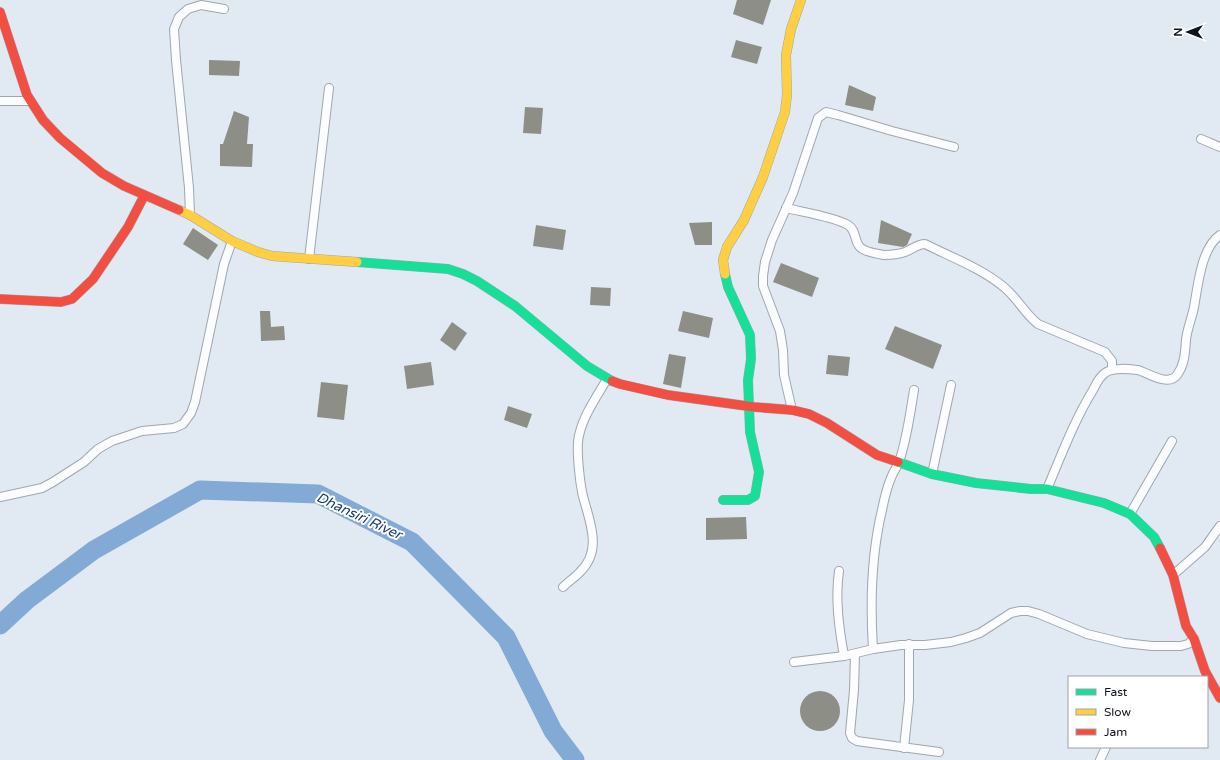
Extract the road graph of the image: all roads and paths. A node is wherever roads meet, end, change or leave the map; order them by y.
1 (801, 0) edge
2 (224, 9) dead end
3 (0, 12) edge
4 (329, 88) dead end
5 (0, 101) edge
6 (30, 101) junction
7 (1201, 139) dead end
8 (954, 147) dead end
9 (1220, 147) edge
10 (144, 196) junction
11 (786, 208) junction
12 (190, 215) junction
13 (1220, 235) edge
14 (232, 241) junction
15 (308, 259) junction
16 (0, 299) edge
17 (1112, 370) junction
18 (607, 379) junction
19 (951, 385) dead end
20 (914, 390) dead end
21 (752, 406) junction
22 (788, 410) junction
23 (1172, 441) dead end
24 (899, 464) junction
25 (932, 474) junction
26 (1047, 489) junction
27 (0, 497) edge
28 (723, 500) dead end
29 (1130, 514) junction
30 (1220, 526) edge
31 (839, 571) dead end
32 (1173, 575) junction
33 (563, 587) dead end
34 (1194, 639) junction
35 (909, 644) junction
36 (873, 649) junction
37 (855, 654) junction
38 (844, 656) junction
39 (794, 662) dead end
40 (1205, 676) edge
41 (1208, 680) edge
42 (1220, 698) edge
43 (904, 748) junction
44 (1106, 748) edge
45 (938, 752) dead end
46 (1100, 760) edge

1 - 21 street
2 - 12 street
3 - 6 street
4 - 15 street
5 - 6 street
6 - 10 street
7 - 9 street
8 - 11 street
10 - 12 street
10 - 16 street
11 - 17 street
11 - 22 street
12 - 14 street
13 - 17 street
14 - 15 street
14 - 27 street
15 - 18 street
17 - 26 street
18 - 21 street
18 - 33 street
19 - 25 street
20 - 24 street
21 - 22 street
21 - 28 street
22 - 24 street
23 - 29 street
24 - 25 street
24 - 36 street
25 - 26 street
26 - 29 street
29 - 32 street
30 - 32 street
31 - 38 street
32 - 34 street
34 - 35 street
34 - 40 street
35 - 36 street
35 - 43 street
36 - 37 street
37 - 38 street
37 - 43 street
38 - 39 street
41 - 42 street
43 - 45 street
44 - 46 street

